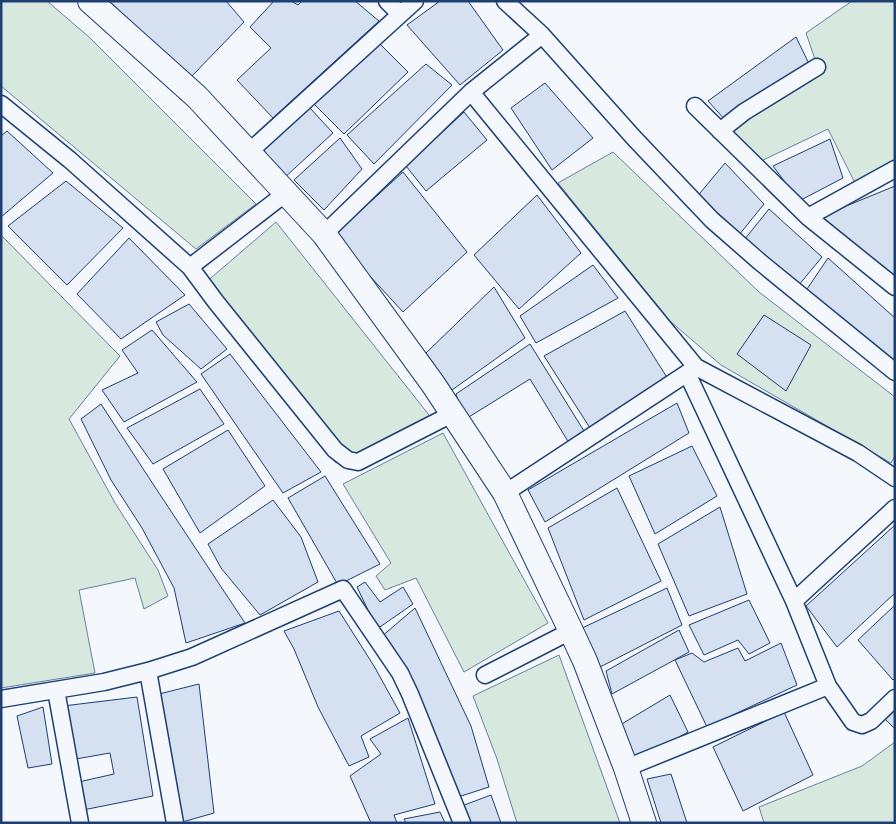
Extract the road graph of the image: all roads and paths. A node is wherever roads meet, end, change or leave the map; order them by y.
1 (90, 1) edge
2 (387, 1) edge
3 (415, 1) edge
4 (505, 1) edge
5 (400, 14) junction
6 (542, 35) junction
7 (817, 67) dead end
8 (471, 92) junction
9 (695, 106) dead end
10 (3, 110) edge
11 (720, 131) junction
12 (249, 152) junction
13 (895, 169) edge
14 (286, 193) junction
15 (808, 217) junction
16 (324, 234) junction
17 (190, 267) junction
18 (895, 287) edge
19 (692, 370) junction
20 (895, 372) edge
21 (452, 414) junction
22 (895, 478) edge
23 (505, 493) junction
24 (895, 508) edge
25 (794, 601) junction
26 (571, 631) junction
27 (148, 671) junction
28 (485, 675) dead end
29 (828, 686) junction
30 (56, 690) junction
31 (895, 698) edge
32 (1, 699) edge
33 (626, 768) junction
34 (80, 823) edge
35 (175, 823) edge
36 (462, 823) edge
37 (644, 823) edge

1 - 12 street
2 - 5 street
3 - 5 street
4 - 6 street
5 - 12 street
6 - 8 street
6 - 20 street
7 - 11 street
8 - 16 street
8 - 19 street
9 - 11 street
10 - 17 street
11 - 15 street
12 - 14 street
13 - 15 street
14 - 16 street
14 - 17 street
15 - 18 street
16 - 21 street
17 - 21 street
19 - 22 street
19 - 23 street
19 - 25 street
21 - 23 street
23 - 26 street
24 - 25 street
25 - 29 street
26 - 28 street
26 - 33 street
27 - 30 street
27 - 35 street
27 - 36 street
29 - 31 street
29 - 33 street
30 - 32 street
30 - 34 street
33 - 37 street

